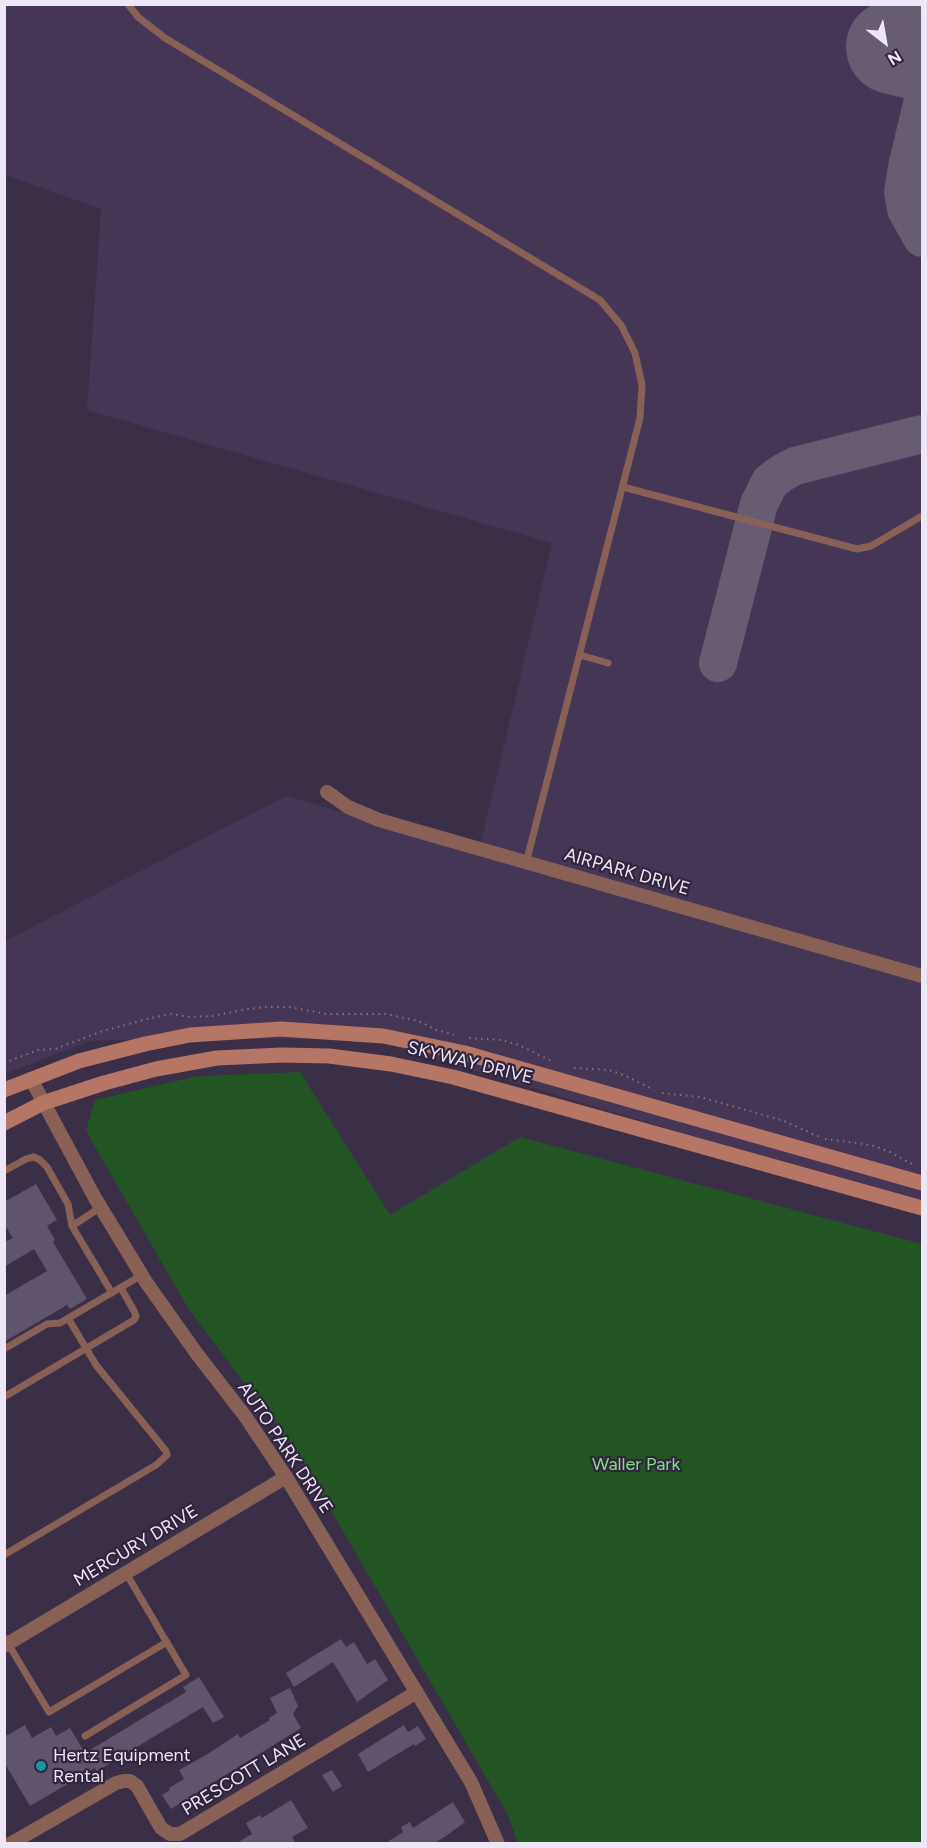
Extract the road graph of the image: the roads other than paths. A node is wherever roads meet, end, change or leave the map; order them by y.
1 (128, 4) edge
2 (623, 487) junction
3 (922, 516) edge
4 (580, 656) junction
5 (608, 663) dead end
6 (327, 792) dead end
7 (526, 863) junction
8 (922, 976) edge
9 (31, 1079) junction
10 (4, 1090) edge
11 (43, 1103) junction
12 (4, 1123) edge
13 (4, 1171) edge
14 (922, 1183) edge
15 (101, 1208) junction
16 (922, 1208) edge
17 (72, 1226) junction
18 (142, 1275) junction
19 (121, 1288) junction
20 (112, 1293) junction
21 (68, 1318) junction
22 (4, 1349) edge
23 (86, 1349) junction
24 (4, 1397) edge
25 (286, 1477) junction
26 (4, 1555) edge
27 (126, 1573) junction
28 (6, 1642) edge
29 (167, 1642) junction
30 (417, 1692) junction
31 (85, 1736) dead end
32 (497, 1843) edge
33 (10, 1844) edge

1 - 2 lane
2 - 3 lane
2 - 4 lane
4 - 5 lane
4 - 7 lane
6 - 7 street, AIRPARK DRIVE
7 - 8 street, AIRPARK DRIVE
9 - 10 main road, SKYWAY DRIVE
9 - 11 street, AUTO PARK DRIVE
9 - 14 main road, SKYWAY DRIVE
11 - 12 main road, SKYWAY DRIVE
11 - 15 street, AUTO PARK DRIVE
11 - 16 main road, SKYWAY DRIVE
13 - 17 lane
15 - 17 lane
15 - 18 street, AUTO PARK DRIVE
17 - 20 lane
18 - 19 lane
18 - 25 street, AUTO PARK DRIVE
19 - 20 lane
19 - 23 lane
20 - 21 lane
21 - 22 lane
21 - 23 lane
23 - 24 lane
23 - 26 lane
25 - 27 street, MERCURY DRIVE
25 - 30 street, AUTO PARK DRIVE
27 - 28 street, MERCURY DRIVE
27 - 29 lane
28 - 29 lane
29 - 31 lane
30 - 32 street, AUTO PARK DRIVE
30 - 33 street, PRESCOTT LANE

